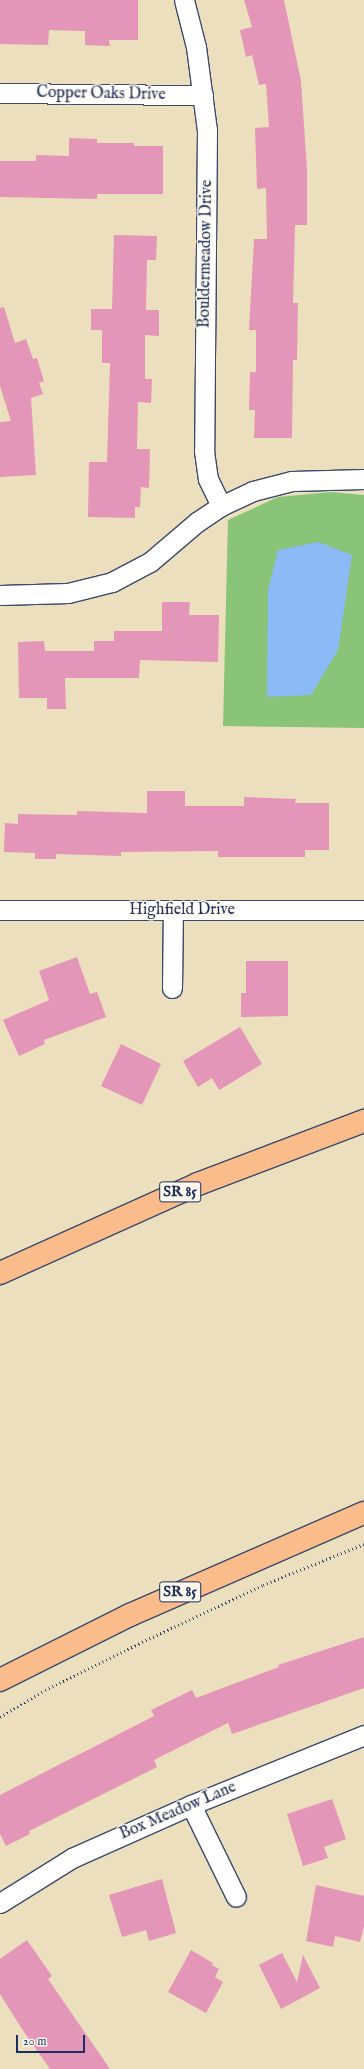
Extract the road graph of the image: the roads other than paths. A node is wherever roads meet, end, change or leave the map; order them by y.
1 (184, 0) edge
2 (0, 93) edge
3 (203, 95) junction
4 (364, 479) edge
5 (220, 506) junction
6 (0, 595) edge
7 (0, 910) edge
8 (173, 910) junction
9 (364, 910) edge
10 (172, 988) dead end
11 (364, 1120) edge
12 (0, 1273) edge
13 (364, 1513) edge
14 (0, 1680) edge
15 (364, 1735) edge
16 (191, 1805) junction
17 (236, 1897) dead end
18 (0, 1902) edge

1 - 3 street, Bouldermeadow Drive
2 - 3 street, Copper Oaks Drive
3 - 5 street, Bouldermeadow Drive
4 - 5 street
5 - 6 street
7 - 8 street, Highfield Drive
8 - 9 street, Highfield Drive
8 - 10 street
11 - 12 highway, SR 85
13 - 14 highway, SR 85
15 - 16 street, Box Meadow Lane
16 - 17 street
16 - 18 street, Box Meadow Lane

